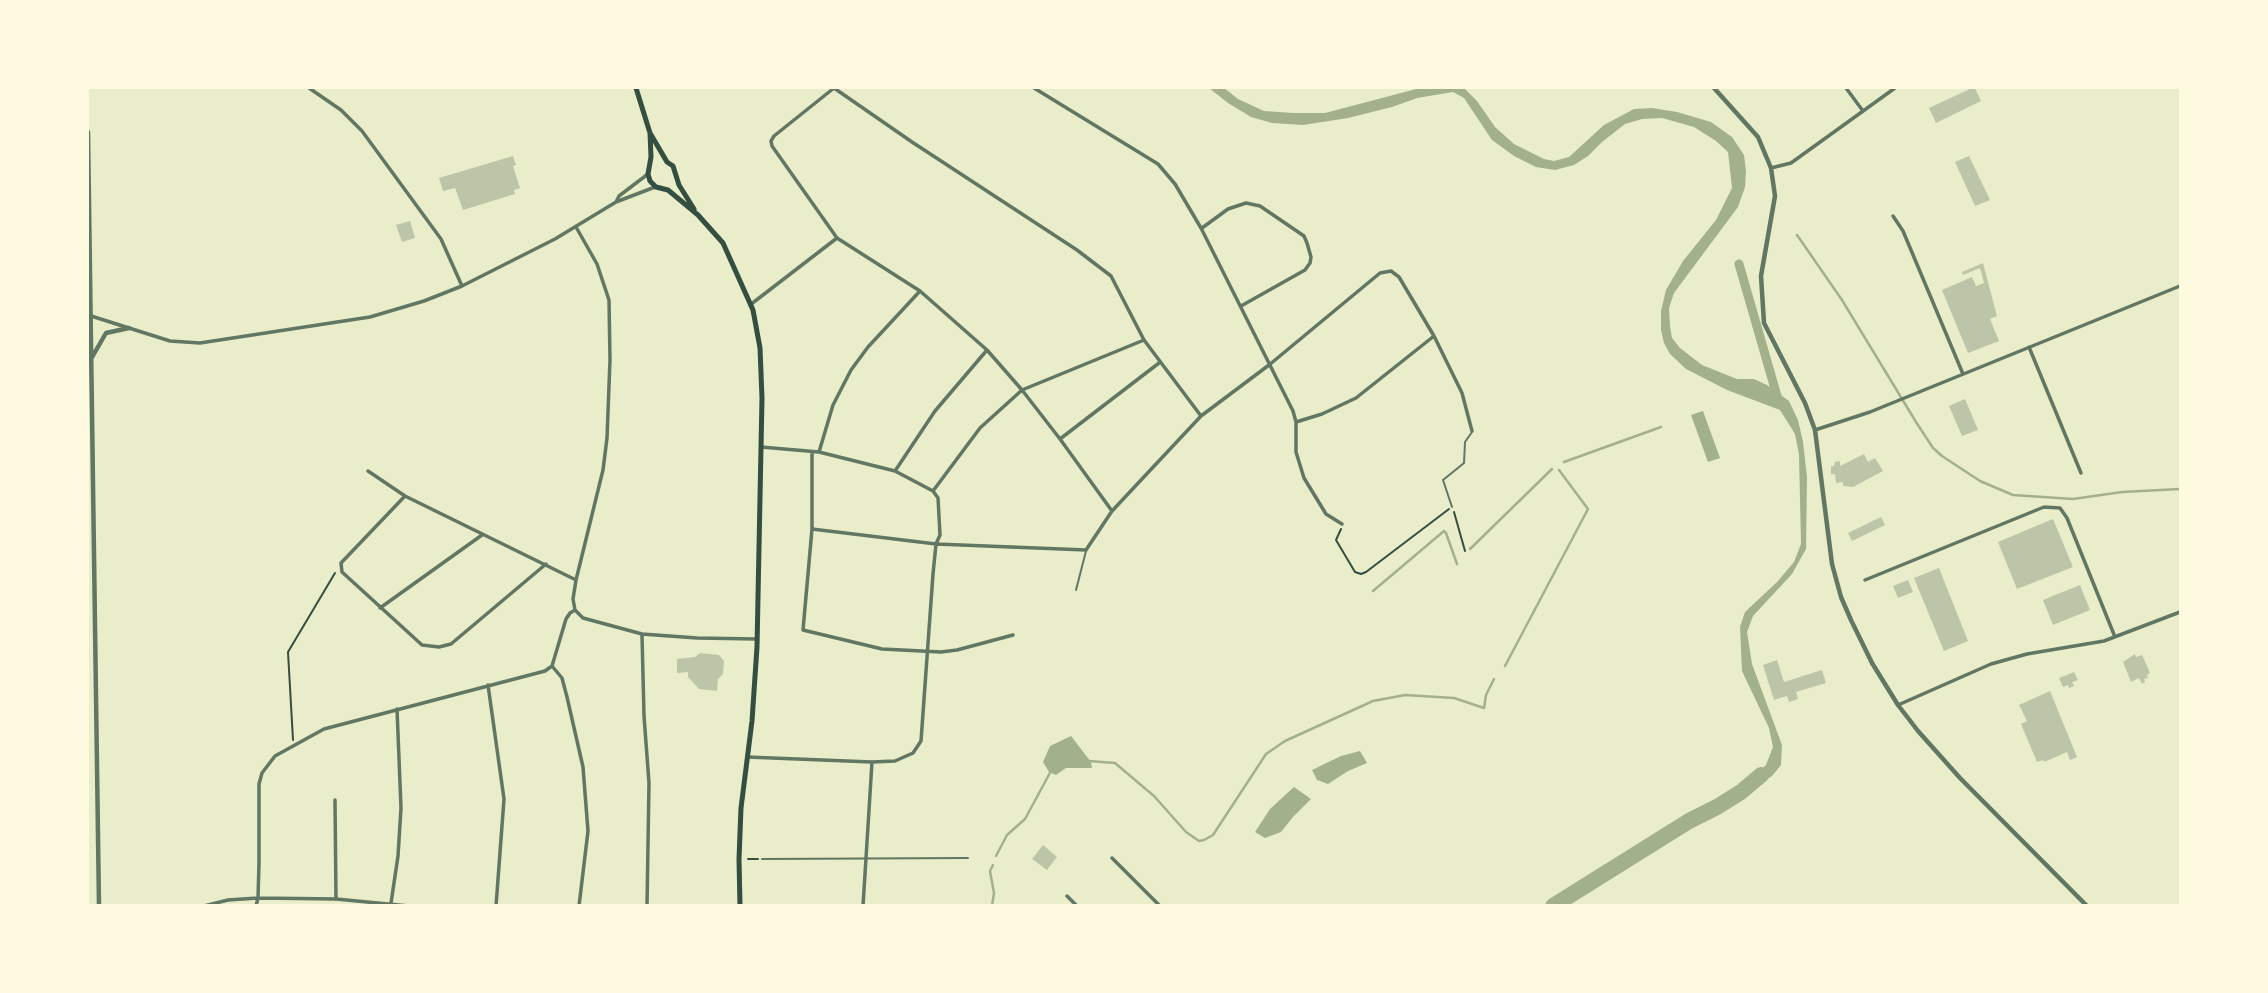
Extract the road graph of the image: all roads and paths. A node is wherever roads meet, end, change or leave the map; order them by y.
1 (309, 88) edge
2 (636, 88) edge
3 (834, 88) edge
4 (1034, 88) edge
5 (1714, 88) edge
6 (1846, 88) edge
7 (1895, 88) edge
8 (1863, 111) junction
9 (88, 132) edge
10 (650, 133) junction
11 (667, 162) junction
12 (650, 167) junction
13 (1771, 168) junction
14 (648, 174) junction
15 (675, 177) junction
16 (659, 187) junction
17 (616, 202) junction
18 (698, 215) junction
19 (1893, 216) dead end
20 (576, 227) junction
21 (1201, 228) junction
22 (837, 237) junction
23 (462, 286) junction
24 (2180, 286) edge
25 (920, 291) junction
26 (751, 305) junction
27 (1241, 306) junction
28 (89, 315) edge
29 (129, 328) junction
30 (1434, 336) junction
31 (1144, 340) junction
32 (2029, 347) junction
33 (987, 350) junction
34 (91, 360) junction
35 (1159, 363) junction
36 (1269, 365) junction
37 (1963, 374) junction
38 (1022, 390) junction
39 (1201, 416) junction
40 (1296, 422) junction
41 (1815, 430) junction
42 (1472, 431) joint
43 (1060, 439) junction
44 (761, 447) junction
45 (812, 452) junction
46 (819, 452) junction
47 (368, 471) dead end
48 (895, 471) junction
49 (2081, 474) dead end
50 (933, 491) junction
51 (405, 496) junction
52 (1452, 507) junction
53 (1112, 511) junction
54 (1342, 524) joint
55 (812, 529) junction
56 (482, 535) junction
57 (936, 544) junction
58 (1086, 550) junction
59 (1465, 551) dead end
60 (341, 563) junction
61 (546, 564) junction
62 (576, 580) junction
63 (1865, 580) dead end
64 (1076, 590) dead end
65 (380, 608) junction
66 (575, 610) junction
67 (2180, 612) edge
68 (642, 634) junction
69 (1013, 635) dead end
70 (2115, 638) junction
71 (756, 639) junction
72 (928, 651) junction
73 (552, 666) junction
74 (488, 685) junction
75 (1898, 705) junction
76 (397, 709) junction
77 (293, 745) junction
78 (747, 757) junction
79 (872, 762) junction
80 (335, 800) dead end
81 (865, 858) junction
82 (968, 858) dead end
83 (1112, 858) dead end
84 (748, 859) dead end
85 (762, 859) joint
86 (1067, 896) dead end
87 (258, 898) junction
88 (336, 899) junction
89 (391, 904) edge
90 (647, 904) edge
91 (99, 905) edge
92 (204, 905) edge
93 (256, 905) edge
94 (409, 905) edge
95 (496, 905) edge
96 (579, 905) edge
97 (654, 905) edge
98 (740, 905) edge
99 (863, 905) edge
100 (1077, 905) edge
101 (1160, 905) edge
102 (2087, 905) edge

1 - 23 street
2 - 10 main road
3 - 22 street
3 - 31 street
4 - 21 street
5 - 13 street
6 - 8 street
7 - 8 street
8 - 13 street
9 - 28 street
10 - 11 main road
10 - 12 main road
11 - 12 main road
11 - 15 main road
12 - 14 main road
13 - 41 street
14 - 16 main road
14 - 17 street
15 - 16 main road
15 - 18 main road
16 - 17 street
16 - 18 main road
17 - 20 street
18 - 26 main road
19 - 37 street
20 - 23 street
20 - 62 street
21 - 27 street
21 - 27 street
22 - 25 street
22 - 26 street
23 - 29 street
24 - 32 street
25 - 33 street
25 - 46 street
26 - 44 main road
27 - 36 street
28 - 29 street
28 - 34 street
29 - 34 street
30 - 36 street
30 - 40 street
30 - 42 street
31 - 35 street
31 - 38 street
32 - 37 street
32 - 49 street
33 - 38 street
33 - 48 street
34 - 91 street
35 - 39 street
35 - 43 street
36 - 39 street
36 - 40 street
37 - 41 street
38 - 43 street
38 - 50 street
39 - 53 street
40 - 54 street
41 - 75 street
42 - 52 lane
43 - 53 street
44 - 45 street
44 - 71 main road
45 - 46 street
45 - 55 street
46 - 48 street
47 - 51 street
48 - 50 street
50 - 57 street
51 - 56 street
51 - 60 street
52 - 54 path
52 - 59 path
53 - 58 street
55 - 57 street
55 - 72 street
56 - 61 street
56 - 65 street
57 - 58 street
57 - 72 street
58 - 64 lane
60 - 65 street
60 - 77 path
61 - 62 street
61 - 65 street
62 - 66 street
63 - 70 street
66 - 68 street
66 - 73 street
67 - 70 street
68 - 71 street
68 - 90 street
69 - 72 street
70 - 75 street
71 - 78 main road
72 - 79 street
73 - 74 street
73 - 96 street
74 - 76 street
74 - 95 street
75 - 102 street
76 - 77 street
76 - 89 street
77 - 87 street
78 - 79 street
78 - 98 main road
79 - 81 street
80 - 88 street
81 - 82 lane
81 - 85 lane
81 - 99 street
83 - 101 street
84 - 85 path
86 - 100 street
87 - 88 street
87 - 92 street
87 - 93 street
88 - 89 street
89 - 94 street
90 - 97 street

